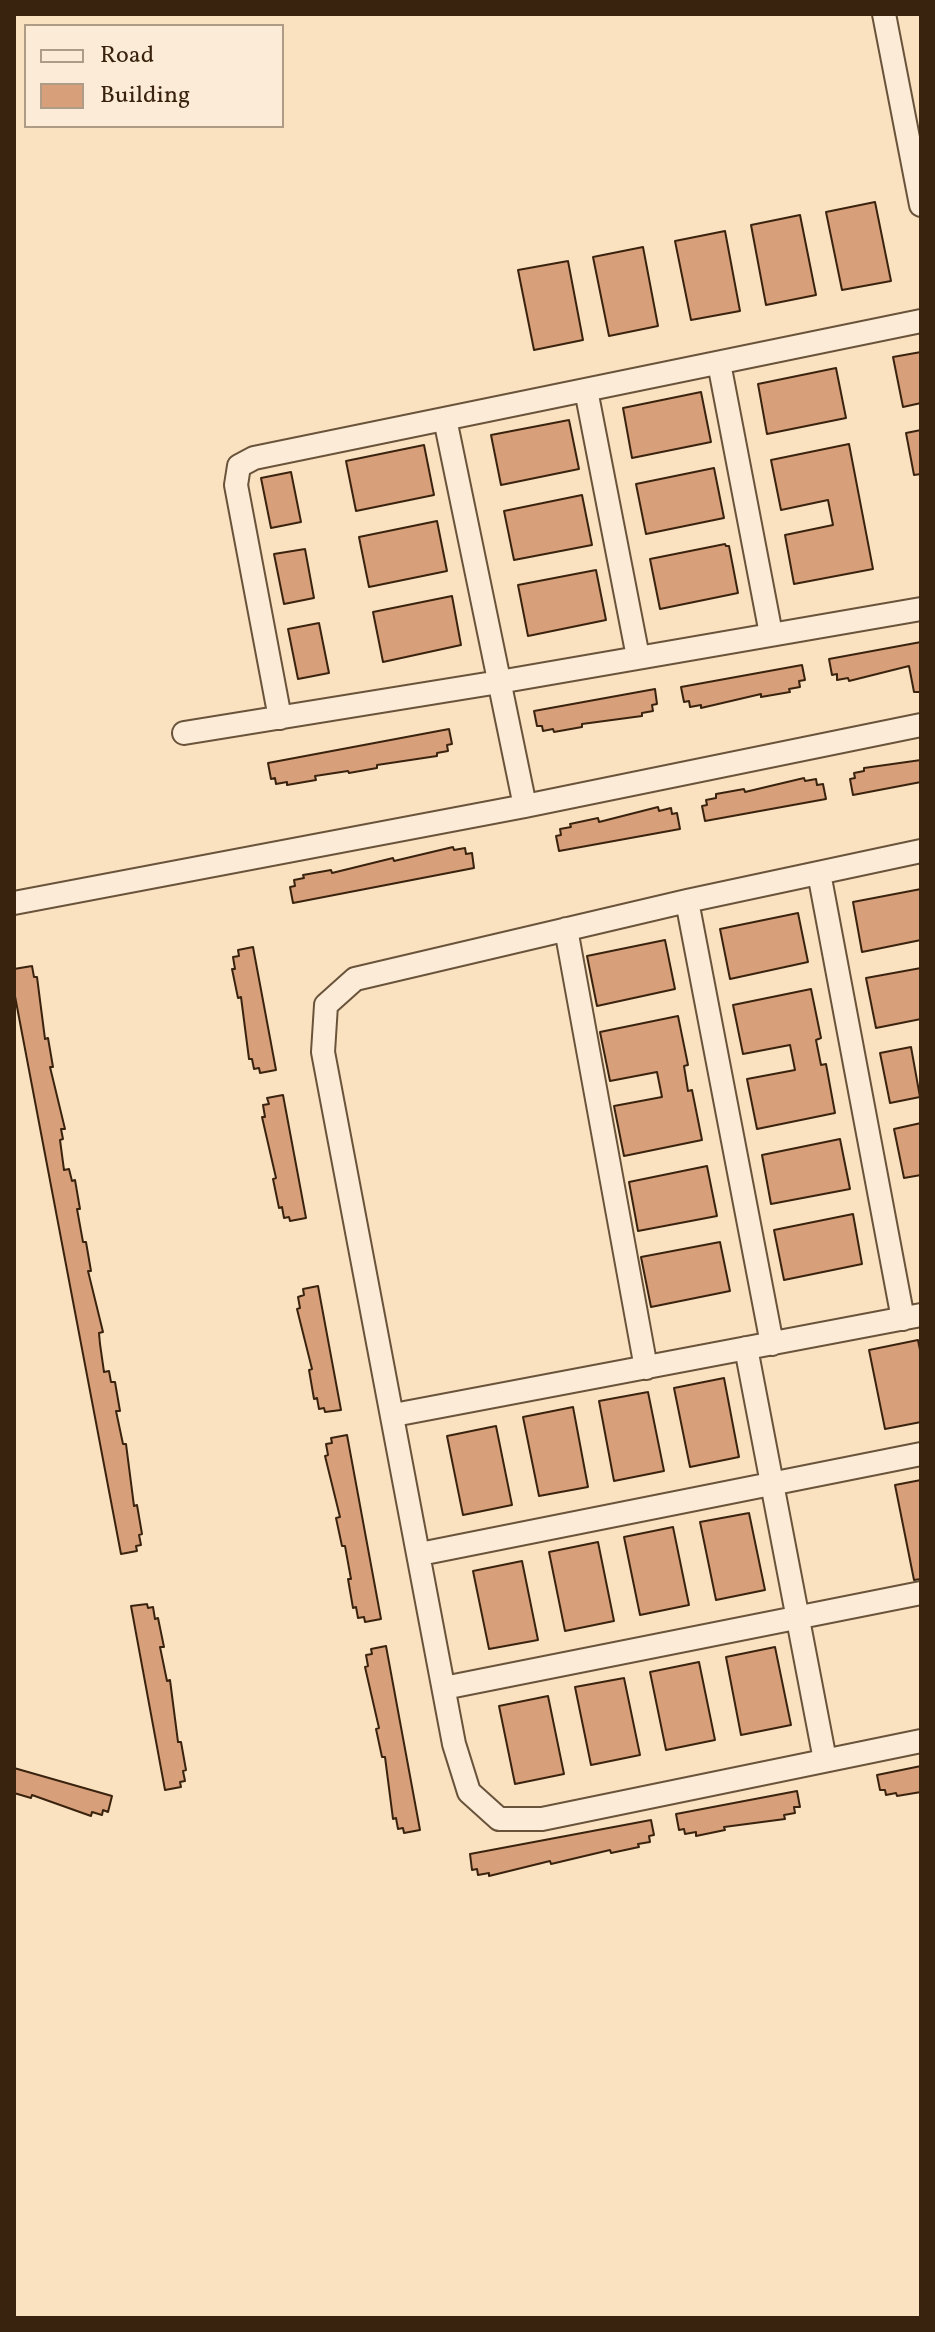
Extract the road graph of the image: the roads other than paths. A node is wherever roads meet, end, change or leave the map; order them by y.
1 (884, 14) edge
2 (921, 205) edge
3 (921, 321) edge
4 (719, 363) junction
5 (586, 390) junction
6 (445, 419) junction
7 (921, 609) edge
8 (771, 634) junction
9 (638, 657) junction
10 (499, 682) junction
11 (280, 718) junction
12 (921, 725) edge
13 (184, 733) dead end
14 (525, 806) junction
15 (921, 851) edge
16 (819, 873) junction
17 (687, 901) junction
18 (14, 903) edge
19 (566, 929) junction
20 (912, 1317) edge
21 (772, 1344) junction
22 (746, 1348) junction
23 (646, 1368) junction
24 (394, 1415) junction
25 (921, 1454) edge
26 (772, 1484) junction
27 (420, 1554) junction
28 (921, 1593) edge
29 (798, 1618) junction
30 (444, 1688) junction
31 (921, 1741) edge
32 (825, 1760) junction

1 - 2 street
3 - 4 street
4 - 5 street
4 - 8 street
5 - 6 street
5 - 9 street
6 - 10 street
6 - 11 street
7 - 8 street
8 - 9 street
9 - 10 street
10 - 11 street
10 - 14 street
11 - 13 street
12 - 14 street
14 - 18 street
15 - 16 street
16 - 17 street
16 - 20 street
17 - 19 street
17 - 21 street
19 - 23 street
19 - 24 street
20 - 21 street
21 - 22 street
22 - 23 street
22 - 26 street
23 - 24 street
24 - 27 street
25 - 26 street
26 - 27 street
26 - 29 street
27 - 30 street
28 - 29 street
29 - 30 street
29 - 32 street
30 - 32 street
31 - 32 street

